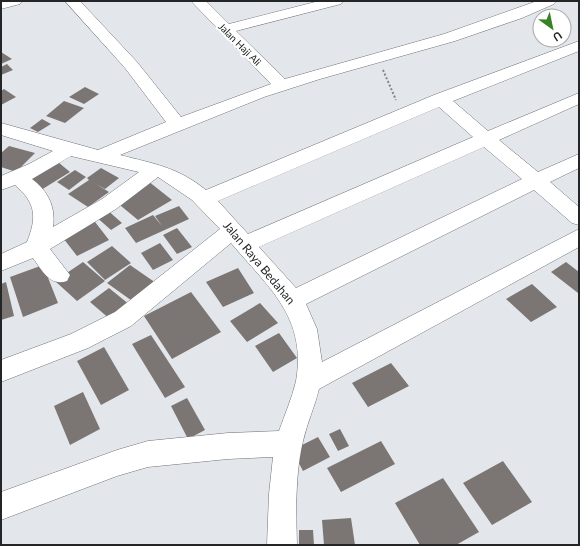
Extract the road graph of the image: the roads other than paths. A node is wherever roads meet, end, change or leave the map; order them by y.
1 (15, 1) edge
2 (72, 1) edge
3 (198, 1) edge
4 (336, 1) edge
5 (549, 1) edge
6 (1, 5) edge
7 (226, 29) junction
8 (579, 46) edge
9 (282, 86) junction
10 (579, 98) edge
11 (440, 99) junction
12 (177, 124) junction
13 (1, 129) edge
14 (484, 138) junction
15 (68, 149) junction
16 (101, 156) junction
17 (579, 160) edge
18 (155, 170) junction
19 (10, 180) edge
20 (535, 180) junction
21 (204, 199) junction
22 (579, 218) edge
23 (579, 237) edge
24 (238, 238) junction
25 (36, 247) junction
26 (1, 263) edge
27 (58, 275) dead end
28 (293, 300) junction
29 (1, 371) edge
30 (308, 382) junction
31 (289, 443) junction
32 (1, 506) edge
33 (282, 545) edge

1 - 6 street
2 - 12 street
3 - 7 street, Jalan Haji Ali
4 - 7 street
5 - 9 street
7 - 9 street, Jalan Haji Ali
8 - 11 street
9 - 12 street
10 - 14 street
11 - 14 street
11 - 21 street
12 - 16 street
13 - 15 street, Jalan Raya Bedahan
14 - 20 street
14 - 24 street
15 - 16 street, Jalan Raya Bedahan
15 - 19 street
16 - 18 street, Jalan Raya Bedahan
17 - 20 street
18 - 21 street, Jalan Raya Bedahan
18 - 25 street
19 - 25 street
20 - 22 street
20 - 28 street
21 - 24 street, Jalan Raya Bedahan
23 - 30 street
24 - 28 street, Jalan Raya Bedahan
24 - 29 street
25 - 26 street
25 - 27 street
28 - 30 street, Jalan Raya Bedahan
30 - 31 street, Jalan Raya Bedahan
31 - 32 street
31 - 33 street, Jalan Raya Bedahan

